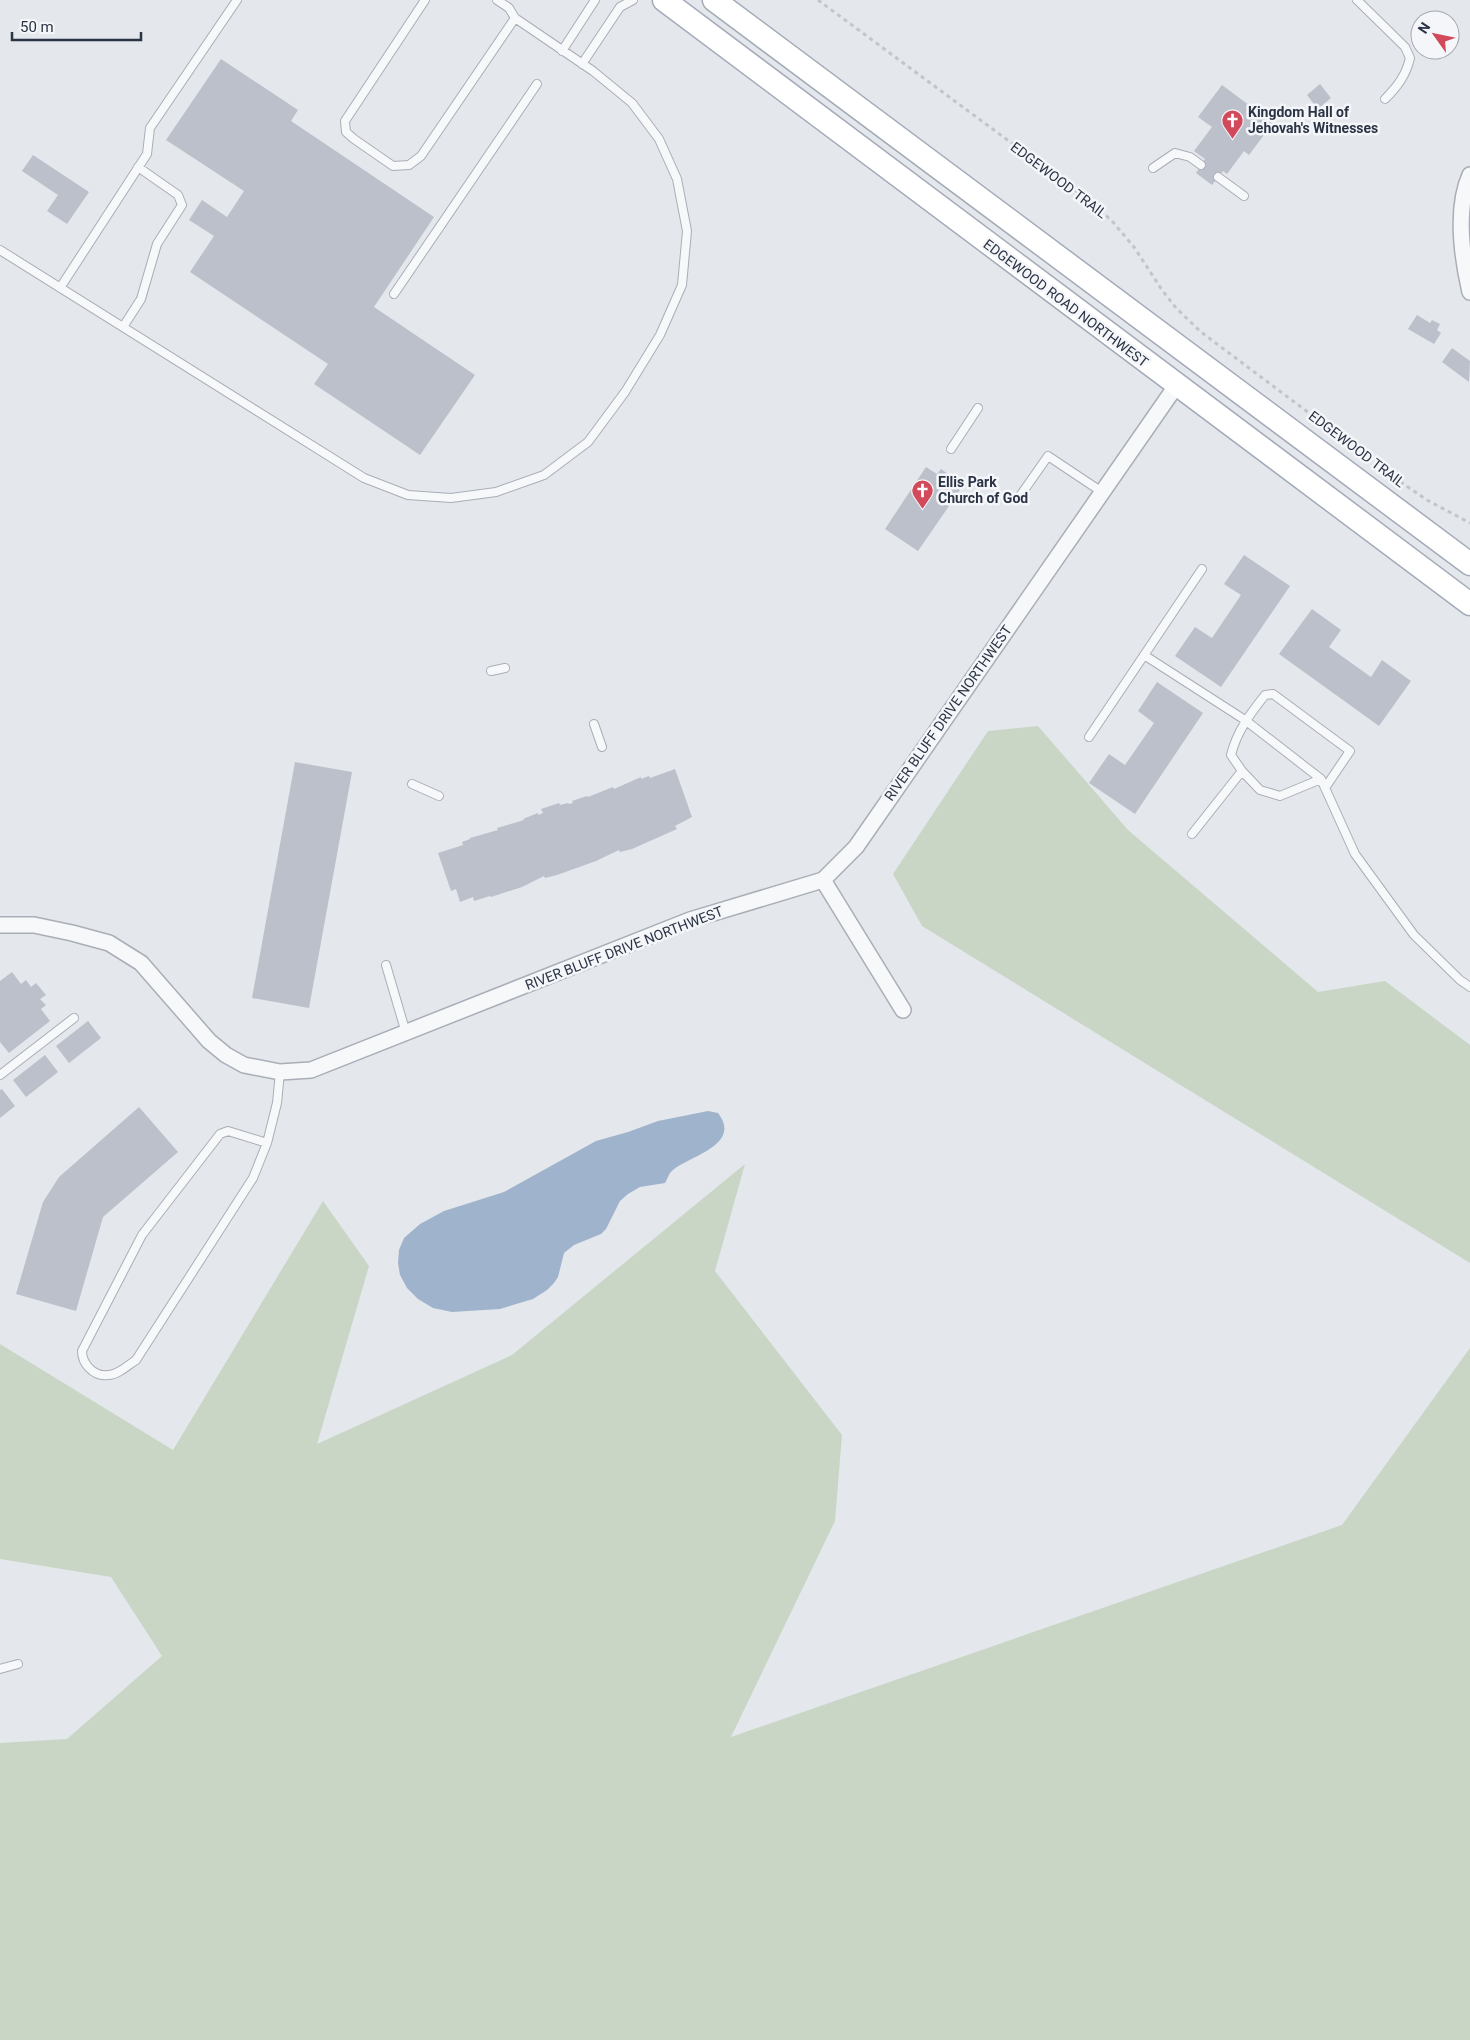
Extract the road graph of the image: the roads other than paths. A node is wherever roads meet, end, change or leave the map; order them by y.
1 (237, 0) edge
2 (425, 0) edge
3 (497, 0) edge
4 (595, 0) edge
5 (632, 0) edge
6 (664, 0) edge
7 (714, 0) edge
8 (1357, 0) edge
9 (516, 18) junction
10 (562, 51) junction
11 (582, 64) junction
12 (537, 84) dead end
13 (1385, 99) dead end
14 (1201, 165) dead end
15 (138, 168) junction
16 (1153, 168) dead end
17 (1470, 175) edge
18 (1218, 177) dead end
19 (1244, 196) dead end
20 (0, 250) edge
21 (60, 288) junction
22 (1470, 292) edge
23 (394, 294) dead end
24 (123, 327) junction
25 (1176, 386) junction
26 (978, 408) dead end
27 (951, 449) dead end
28 (1102, 492) junction
29 (1020, 496) dead end
30 (1470, 564) edge
31 (1202, 569) dead end
32 (1470, 604) edge
33 (1144, 655) junction
34 (505, 668) dead end
35 (491, 671) dead end
36 (1245, 720) junction
37 (594, 724) dead end
38 (1089, 737) dead end
39 (602, 747) dead end
40 (1242, 770) junction
41 (1321, 778) junction
42 (412, 784) dead end
43 (1325, 788) junction
44 (439, 796) dead end
45 (1192, 834) dead end
46 (823, 880) junction
47 (0, 926) edge
48 (386, 965) dead end
49 (1470, 987) edge
50 (903, 1010) dead end
51 (74, 1018) dead end
52 (406, 1033) junction
53 (280, 1072) junction
54 (0, 1075) edge
55 (267, 1143) junction
56 (18, 1664) dead end
57 (0, 1669) edge

1 - 15 lane
2 - 9 lane
3 - 9 lane
4 - 10 lane
5 - 11 lane
6 - 25 main road, EDGEWOOD ROAD NORTHWEST
7 - 30 main road
8 - 13 lane
9 - 10 lane
10 - 11 lane
11 - 24 lane
12 - 23 lane
14 - 16 lane
15 - 21 lane
15 - 24 lane
17 - 22 street
18 - 19 lane
20 - 21 lane
21 - 24 lane
25 - 28 street, RIVER BLUFF DRIVE NORTHWEST
25 - 32 main road, EDGEWOOD ROAD NORTHWEST
26 - 27 lane
28 - 29 lane
28 - 46 street, RIVER BLUFF DRIVE NORTHWEST
31 - 33 lane
33 - 36 lane
33 - 38 lane
34 - 35 lane
36 - 40 lane
36 - 41 lane
36 - 43 lane
37 - 39 lane
40 - 41 lane
40 - 45 lane
41 - 43 lane
42 - 44 lane
43 - 49 lane
46 - 50 street
46 - 52 street, RIVER BLUFF DRIVE NORTHWEST
47 - 53 street, RIVER BLUFF DRIVE NORTHWEST
48 - 52 lane
51 - 54 lane
52 - 53 street, RIVER BLUFF DRIVE NORTHWEST
53 - 55 lane
55 - 55 lane
56 - 57 lane

